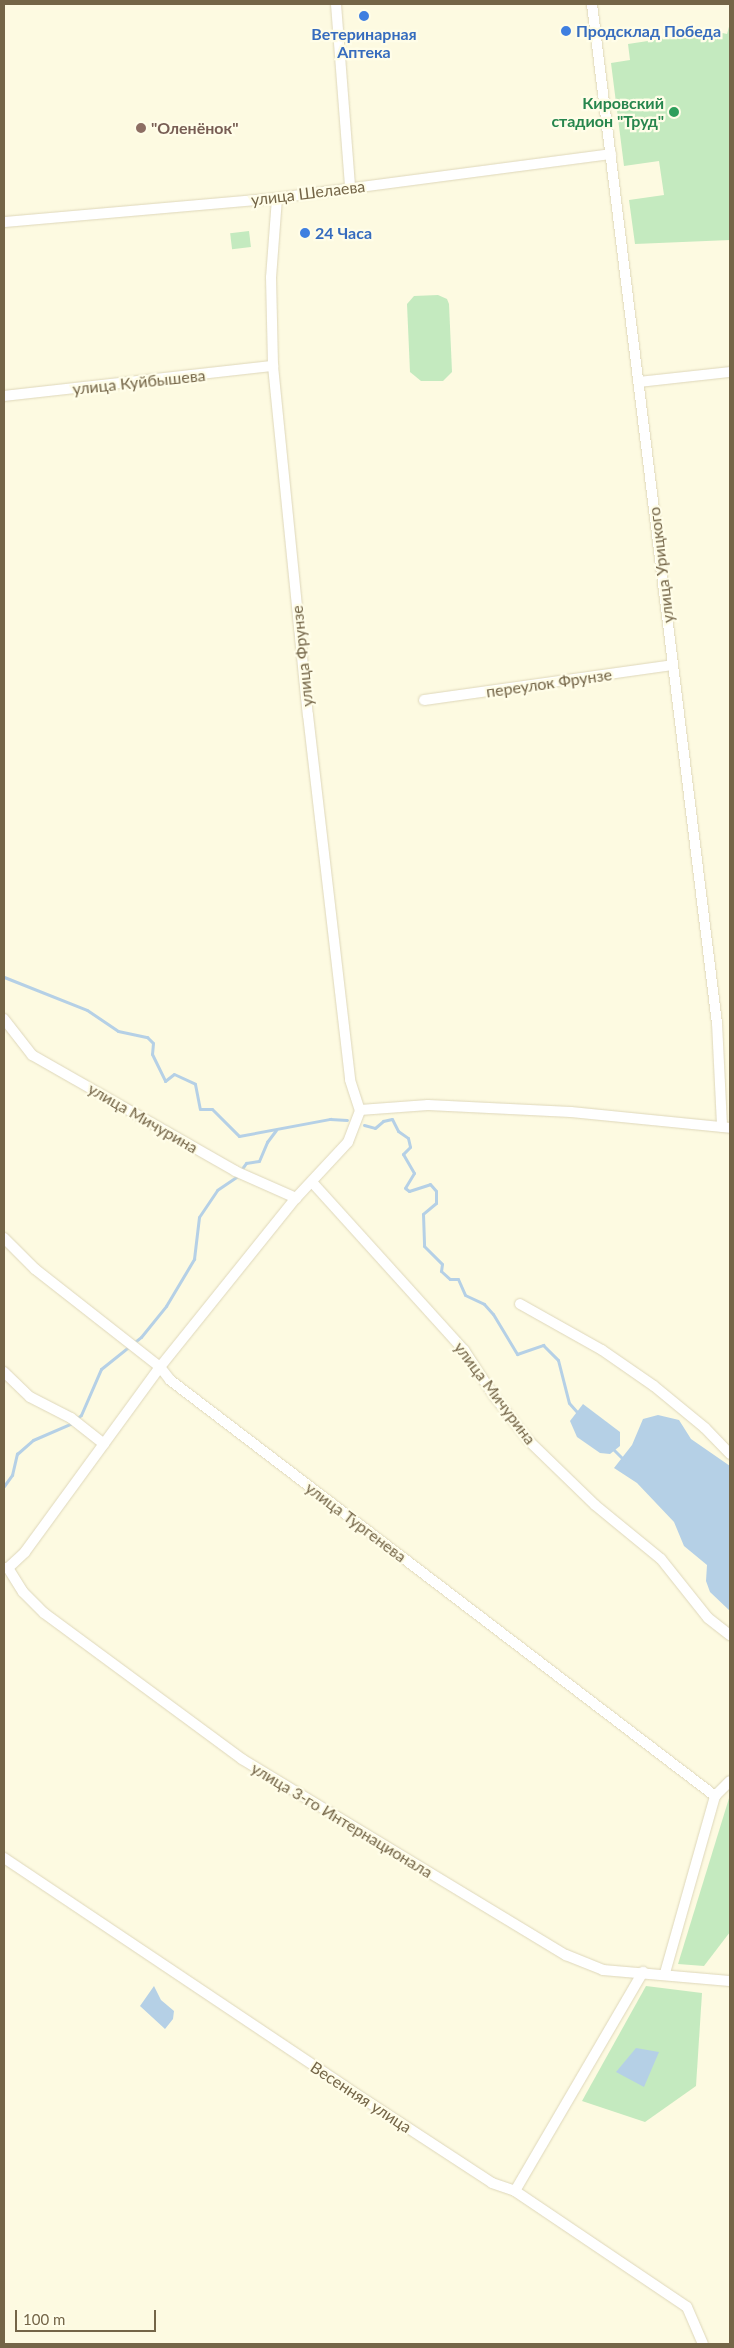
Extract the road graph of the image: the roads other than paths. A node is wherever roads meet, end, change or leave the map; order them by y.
1 (336, 4) edge
2 (592, 4) edge
3 (612, 154) junction
4 (350, 188) junction
5 (277, 198) junction
6 (4, 222) edge
7 (273, 366) junction
8 (730, 372) edge
9 (639, 382) junction
10 (4, 396) edge
11 (673, 665) junction
12 (424, 700) dead end
13 (4, 1019) edge
14 (360, 1110) junction
15 (726, 1127) edge
16 (312, 1182) junction
17 (296, 1198) junction
18 (4, 1238) edge
19 (520, 1304) dead end
20 (160, 1367) junction
21 (4, 1372) edge
22 (104, 1444) junction
23 (730, 1454) edge
24 (6, 1568) edge
25 (730, 1635) edge
26 (730, 1781) edge
27 (715, 1796) junction
28 (4, 1858) edge
29 (643, 1972) junction
30 (665, 1973) junction
31 (728, 1981) edge
32 (515, 2191) junction
33 (703, 2344) edge

1 - 4 street
2 - 3 street, улица Урицкого
3 - 4 street, улица Шелаева
3 - 9 street, улица Урицкого
4 - 5 street, улица Шелаева
5 - 6 street, улица Шелаева
5 - 7 street, улица Фрунзе
7 - 10 street, улица Куйбышева
7 - 14 street, улица Фрунзе
8 - 9 street
9 - 11 street, улица Урицкого
11 - 12 street, переулок Фрунзе
11 - 15 street, улица Урицкого
13 - 17 street, улица Мичурина
14 - 15 street
14 - 16 street
16 - 17 street
16 - 25 street, улица Мичурина
17 - 20 street
18 - 20 street, улица Тургенева
19 - 23 street
20 - 22 street
20 - 27 street, улица Тургенева
21 - 22 street
22 - 24 street
24 - 29 street, улица 3-го Интернационала
26 - 27 street
27 - 30 street
28 - 32 street, Весенняя улица
29 - 30 street, улица 3-го Интернационала
29 - 32 street
30 - 31 street, улица 3-го Интернационала
32 - 33 street, Весенняя улица

